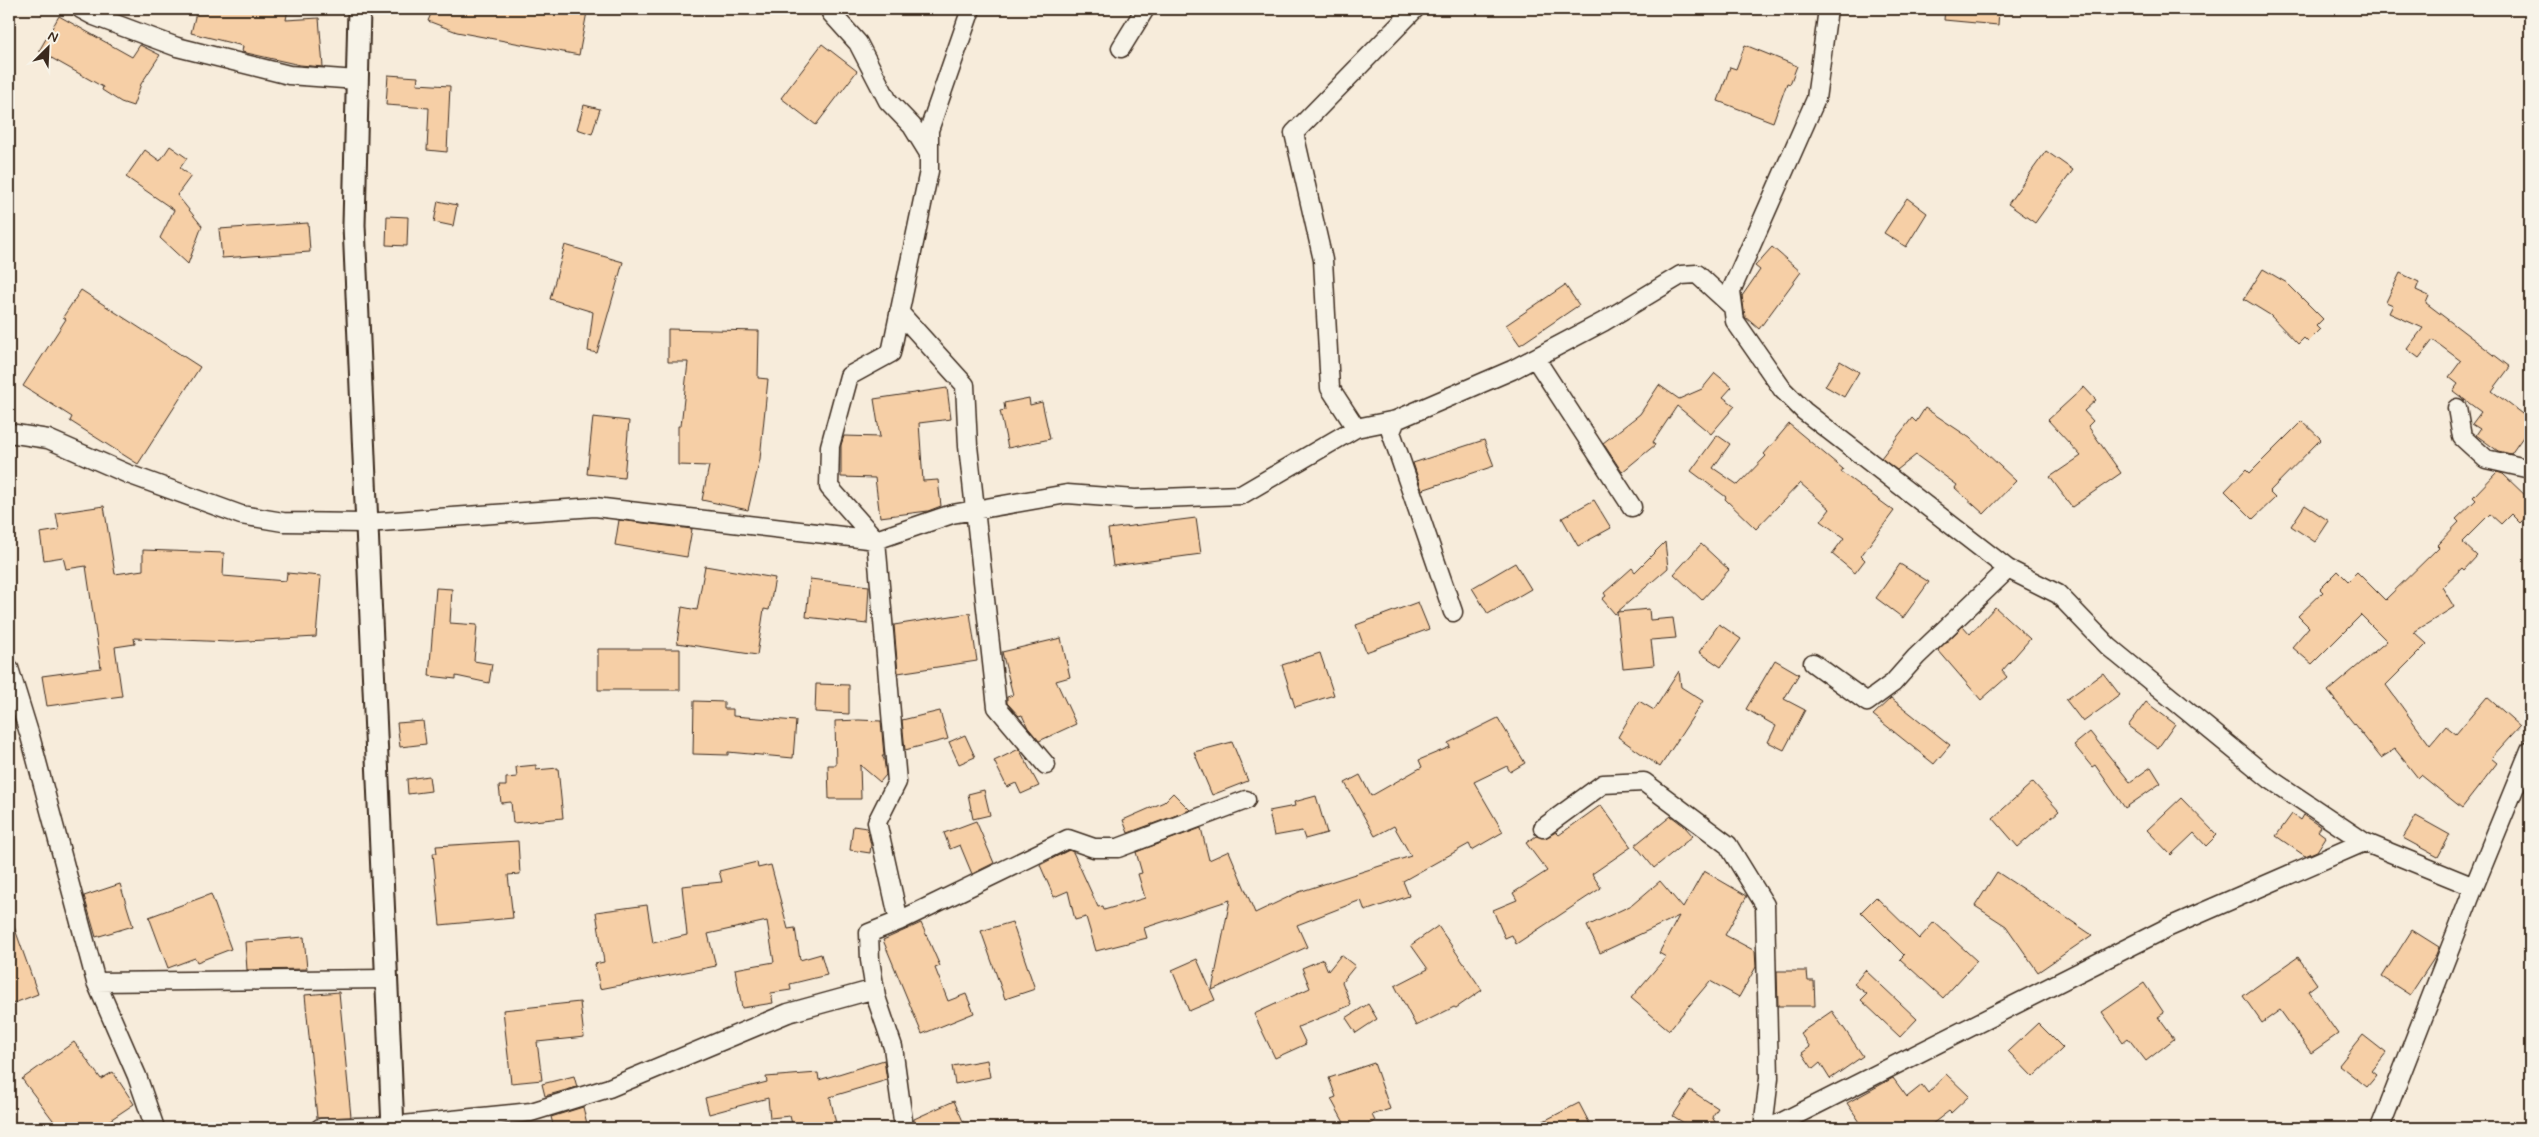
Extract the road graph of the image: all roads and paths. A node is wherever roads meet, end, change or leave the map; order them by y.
1 (81, 9) edge
2 (359, 9) edge
3 (831, 9) edge
4 (971, 9) edge
5 (1145, 9) edge
6 (1415, 9) edge
7 (1828, 9) edge
8 (1120, 48) dead end
9 (358, 80) junction
10 (929, 152) junction
11 (1733, 308) junction
12 (900, 312) junction
13 (1535, 358) junction
14 (2457, 408) dead end
15 (1396, 420) junction
16 (1356, 428) junction
17 (9, 433) edge
18 (2530, 469) edge
19 (1632, 507) dead end
20 (975, 510) junction
21 (366, 523) junction
22 (876, 540) junction
23 (2008, 569) junction
24 (1453, 612) dead end
25 (1813, 662) dead end
26 (9, 668) edge
27 (14, 700) edge
28 (2530, 750) edge
29 (1046, 764) dead end
30 (1246, 800) dead end
31 (1543, 828) dead end
32 (2364, 842) junction
33 (2474, 887) junction
34 (898, 922) junction
35 (387, 979) junction
36 (96, 982) junction
37 (875, 989) junction
38 (393, 1127) edge
39 (155, 1128) edge
40 (320, 1128) edge
41 (904, 1128) edge
42 (1763, 1128) edge
43 (1770, 1128) edge
44 (2380, 1128) edge

1 - 9 street
2 - 9 street
3 - 10 street
4 - 10 street
5 - 8 street
6 - 16 street
7 - 11 street
9 - 21 street
10 - 12 street
11 - 13 street
11 - 23 street
12 - 20 street
12 - 22 street
13 - 15 street
13 - 19 street
14 - 18 street
15 - 16 street
15 - 24 street
16 - 20 street
17 - 21 street
20 - 22 street
20 - 29 street
21 - 22 street
21 - 35 street
22 - 34 street
23 - 25 street
23 - 32 street
26 - 27 street
27 - 36 street
28 - 33 street
30 - 34 street
31 - 42 street
32 - 33 street
32 - 43 street
33 - 44 street
34 - 37 street
35 - 36 street
35 - 38 street
36 - 39 street
37 - 38 street
37 - 41 street
38 - 40 street

